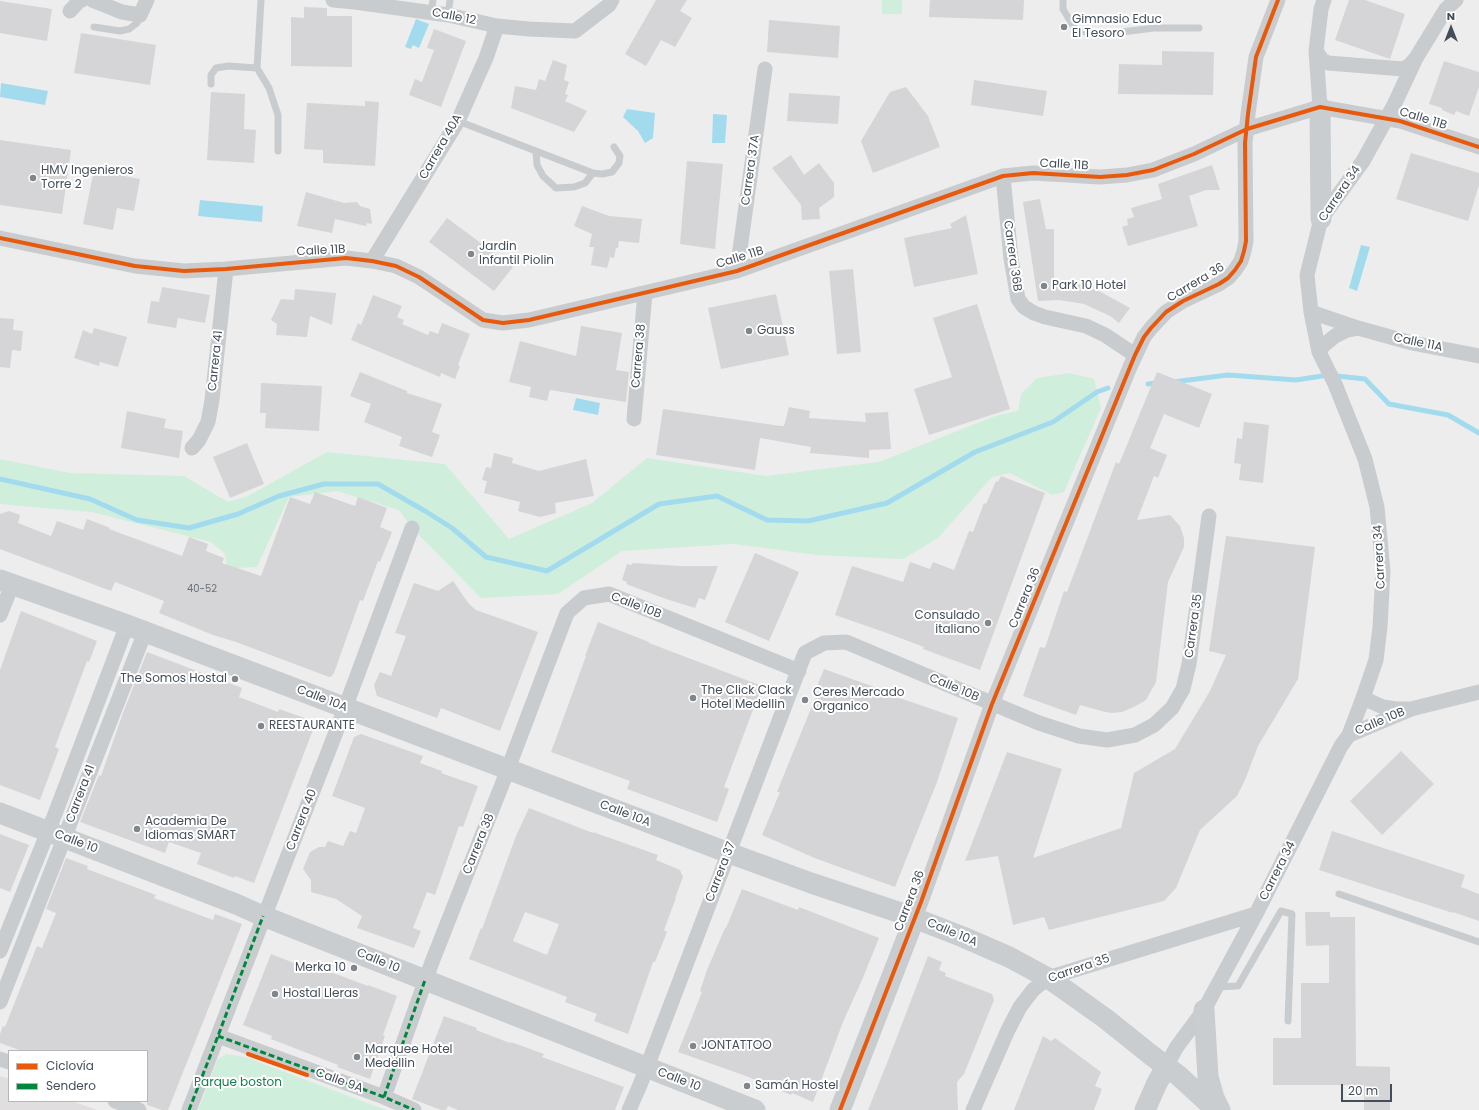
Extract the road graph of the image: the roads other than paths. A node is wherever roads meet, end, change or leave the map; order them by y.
1 (82, 0) edge
2 (92, 0) edge
3 (147, 0) edge
4 (261, 0) edge
5 (333, 0) edge
6 (450, 0) edge
7 (612, 0) edge
8 (1063, 0) edge
9 (1278, 0) edge
10 (1324, 0) edge
11 (1456, 0) edge
12 (432, 6) edge
13 (70, 11) dead end
14 (140, 15) junction
15 (448, 15) junction
16 (497, 26) junction
17 (94, 27) dead end
18 (1199, 28) dead end
19 (1316, 51) junction
20 (1416, 58) junction
21 (257, 68) junction
22 (765, 68) dead end
23 (211, 84) dead end
24 (1320, 107) junction
25 (1387, 118) junction
26 (458, 121) junction
27 (1246, 129) junction
28 (614, 146) dead end
29 (1479, 147) edge
30 (278, 151) dead end
31 (536, 151) junction
32 (592, 173) junction
33 (1002, 176) junction
34 (1321, 219) junction
35 (0, 238) edge
36 (372, 261) junction
37 (226, 269) junction
38 (737, 271) junction
39 (645, 293) junction
40 (1311, 312) junction
41 (1358, 328) junction
42 (1135, 355) junction
43 (1479, 356) edge
44 (1322, 358) junction
45 (634, 418) dead end
46 (192, 448) dead end
47 (1209, 516) dead end
48 (412, 528) dead end
49 (6, 582) edge
50 (584, 598) joint
51 (0, 615) edge
52 (136, 628) junction
53 (824, 643) joint
54 (798, 671) junction
55 (1479, 692) edge
56 (1364, 698) junction
57 (992, 704) junction
58 (345, 708) junction
59 (1411, 708) junction
60 (1154, 725) joint
61 (1349, 735) junction
62 (508, 770) junction
63 (0, 813) edge
64 (56, 834) junction
65 (729, 853) junction
66 (1339, 894) dead end
67 (1256, 914) junction
68 (263, 916) junction
69 (915, 918) junction
70 (1479, 942) edge
71 (0, 951) edge
72 (1048, 978) junction
73 (425, 980) junction
74 (1216, 987) junction
75 (0, 1002) edge
76 (1204, 1010) junction
77 (1288, 1021) dead end
78 (218, 1036) junction
79 (1166, 1067) junction
80 (647, 1068) junction
81 (384, 1097) junction
82 (118, 1102) edge
83 (139, 1110) edge
84 (188, 1110) edge
85 (414, 1110) edge
86 (629, 1110) edge
87 (755, 1110) edge
88 (840, 1110) edge
89 (973, 1110) edge
90 (1145, 1110) edge
91 (1216, 1110) edge
92 (1220, 1110) edge

1 - 13 street
2 - 14 street
3 - 14 street
4 - 21 lane
5 - 12 street, Calle 12
6 - 15 lane
7 - 16 street, Calle 12
8 - 18 lane
9 - 27 street
10 - 19 street
11 - 20 street, Carrera 34
12 - 15 street, Calle 12
14 - 17 lane
15 - 16 street, Calle 12
16 - 26 street, Carrera 40A
19 - 20 street
19 - 24 street
20 - 25 street, Carrera 34
21 - 23 lane
21 - 30 lane
22 - 38 street, Carrera 37A
24 - 25 street, Calle 11B
24 - 27 street, Calle 11B
24 - 34 main road
25 - 29 street, Calle 11B
25 - 34 street, Carrera 34
26 - 31 lane
26 - 36 street, Carrera 40A
27 - 33 street, Calle 11B
27 - 42 street, Carrera 36
28 - 32 lane
31 - 32 lane
31 - 32 lane
33 - 38 street, Calle 11B
33 - 42 street, Carrera 36B
34 - 40 street, Carrera 34
35 - 37 street, Calle 11B
36 - 37 street, Calle 11B
36 - 39 street, Calle 11B
37 - 46 street, Carrera 41
38 - 39 street, Calle 11B
39 - 45 street, Carrera 38
40 - 41 street, Calle 11A
40 - 44 street, Carrera 34
41 - 43 street, Calle 11A
41 - 44 street
42 - 57 street, Carrera 36
44 - 56 street, Carrera 34
47 - 60 street, Carrera 35
48 - 58 street, Carrera 40
49 - 51 street
49 - 52 main road, Calle 10A
50 - 54 street, Calle 10B
50 - 62 street, Carrera 38
52 - 58 main road, Calle 10A
52 - 64 street, Carrera 41
53 - 54 street, Carrera 37
53 - 57 street, Calle 10B
54 - 65 street, Carrera 37
55 - 59 street, Calle 10B
56 - 59 street, Calle 10B
56 - 61 street, Carrera 34
57 - 60 street, Calle 10B
57 - 69 street, Carrera 36
58 - 62 main road, Calle 10A
58 - 68 street, Carrera 40
59 - 61 street, Calle 10B
61 - 67 street, Carrera 34
62 - 65 main road, Calle 10A
62 - 73 street, Carrera 38
63 - 64 main road, Calle 10
64 - 68 main road, Calle 10
64 - 71 street, Carrera 41
64 - 75 street, Carrera 41
65 - 69 main road, Calle 10A
65 - 80 street, Carrera 37
66 - 70 lane
67 - 72 street, Carrera 35
67 - 74 street, Carrera 34
68 - 73 main road, Calle 10
68 - 78 street, Carrera 40
69 - 72 main road, Calle 10A
69 - 88 main road, Carrera 36
72 - 79 main road, Calle 10A
72 - 89 street, Carrera 35
73 - 80 main road, Calle 10
73 - 81 street, Carrera 38
74 - 76 street, Carrera 34
74 - 77 lane
76 - 79 street, Carrera 34
76 - 92 main road
78 - 81 street, Calle 9A
78 - 84 street, Carrera 40
79 - 90 main road, Carrera 34
79 - 91 main road, Calle 10A
80 - 86 street, Carrera 37
80 - 87 main road, Calle 10
81 - 85 street, Calle 9A
82 - 83 street

